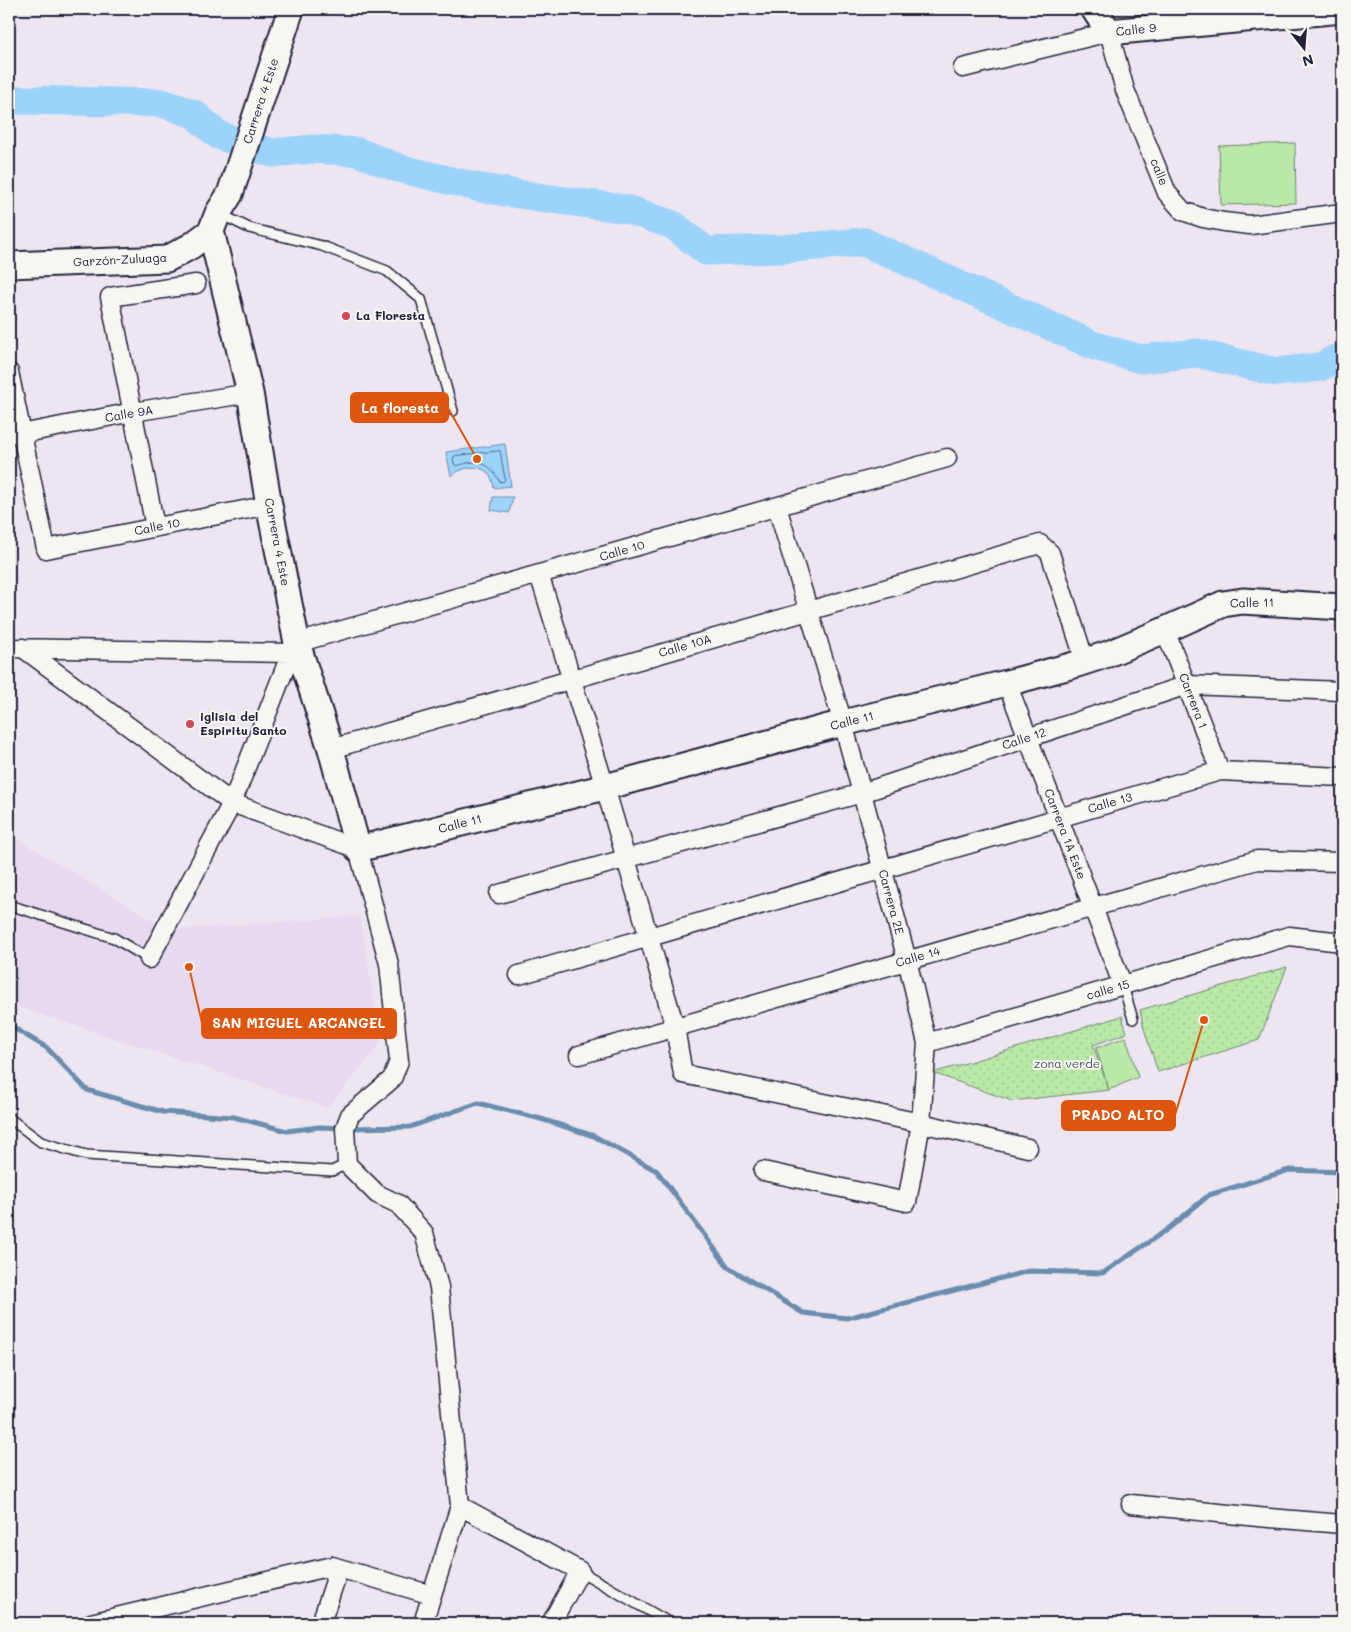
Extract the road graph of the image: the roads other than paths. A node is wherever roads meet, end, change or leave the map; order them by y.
1 (291, 9) edge
2 (1094, 9) edge
3 (1342, 10) edge
4 (1109, 32) junction
5 (963, 68) dead end
6 (220, 212) junction
7 (1342, 213) edge
8 (9, 264) edge
9 (196, 284) dead end
10 (9, 372) edge
11 (250, 393) junction
12 (453, 411) dead end
13 (133, 412) junction
14 (15, 433) edge
15 (947, 458) dead end
16 (269, 504) junction
17 (777, 507) junction
18 (155, 527) junction
19 (539, 574) junction
20 (1342, 606) edge
21 (809, 611) junction
22 (1166, 630) junction
23 (16, 648) edge
24 (294, 648) junction
25 (1085, 661) junction
26 (572, 679) junction
27 (1007, 683) junction
28 (1187, 685) junction
29 (1342, 692) edge
30 (843, 722) junction
31 (1028, 737) junction
32 (331, 749) junction
33 (1220, 771) junction
34 (1342, 777) edge
35 (605, 787) junction
36 (862, 792) junction
37 (232, 803) junction
38 (1059, 818) junction
39 (358, 849) junction
40 (626, 858) junction
41 (1342, 862) edge
42 (883, 870) junction
43 (499, 894) dead end
44 (9, 906) edge
45 (1093, 906) junction
46 (649, 937) junction
47 (1342, 942) edge
48 (149, 959) joint
49 (907, 960) junction
50 (519, 975) dead end
51 (1123, 986) junction
52 (1133, 1019) dead end
53 (675, 1027) junction
54 (927, 1043) junction
55 (579, 1055) dead end
56 (9, 1118) edge
57 (921, 1123) junction
58 (1028, 1148) dead end
59 (348, 1164) junction
60 (763, 1171) dead end
61 (1130, 1504) dead end
62 (460, 1506) junction
63 (1342, 1524) edge
64 (332, 1566) junction
65 (580, 1571) junction
66 (432, 1595) junction
67 (91, 1623) edge
68 (321, 1623) edge
69 (424, 1623) edge
70 (551, 1623) edge
71 (670, 1623) edge

1 - 6 street, Carrera 4 Este
2 - 4 street
3 - 4 street, Calle 9
4 - 5 street
4 - 7 street, calle
6 - 8 street, Garzón-Zuluaga
6 - 11 street, Carrera 4 Este
6 - 12 lane
9 - 13 street
10 - 14 street
11 - 13 street, Calle 9A
11 - 16 street, Carrera 4 Este
13 - 14 street, Calle 9A
13 - 18 street
14 - 18 street, Calle 10
15 - 17 street, Calle 10
16 - 18 street, Calle 10
16 - 24 street, Carrera 4 Este
17 - 19 street, Calle 10
17 - 21 street, Carrera 2E
19 - 24 street, Calle 10
19 - 26 street
20 - 22 street, Calle 11
21 - 25 street, Calle 10A
21 - 26 street, Calle 10A
21 - 30 street, Carrera 2E
22 - 25 street, Calle 11
22 - 28 street, Carrera 1
23 - 24 street, Calle 10
23 - 37 street
24 - 32 street, Carrera 4 Este
24 - 37 street
25 - 27 street, Calle 11
26 - 32 street, Calle 10A
26 - 35 street
27 - 30 street, Calle 11
27 - 31 street, Carrera 1A Este
28 - 29 street
28 - 31 street, Calle 12
28 - 33 street, Carrera 1
30 - 35 street, Calle 11
30 - 36 street, Carrera 2E
31 - 36 street, Calle 12
31 - 38 street, Carrera 1A Este
32 - 39 street, Carrera 4 Este
33 - 34 street, Calle 13
33 - 38 street, Calle 13
35 - 39 street, Calle 11
35 - 40 street
36 - 40 street, Calle 12
36 - 42 street, Carrera 2E
37 - 39 street
37 - 48 street
38 - 42 street, Calle 13
38 - 45 street, Carrera 1A Este
39 - 59 street
40 - 43 street, Calle 12
40 - 46 street
41 - 45 street, Calle 14
42 - 46 street, Calle 13
42 - 49 street, Carrera 2E
44 - 48 lane
45 - 49 street, Calle 14
45 - 51 street, Carrera 1A Este
46 - 50 street, Calle 13
46 - 53 street
47 - 51 street, calle 15
49 - 53 street, Calle 14
49 - 54 street, Carrera 2E
51 - 52 lane
51 - 54 street, calle 15
53 - 55 street, Calle 14
53 - 57 street
54 - 57 street, Carrera 2E
56 - 59 lane
57 - 58 street
57 - 60 street, Carrera 2E
59 - 62 street
61 - 63 street
62 - 65 street
62 - 66 street
64 - 66 street
64 - 67 street
64 - 68 street
65 - 70 street
65 - 71 lane
66 - 69 street

